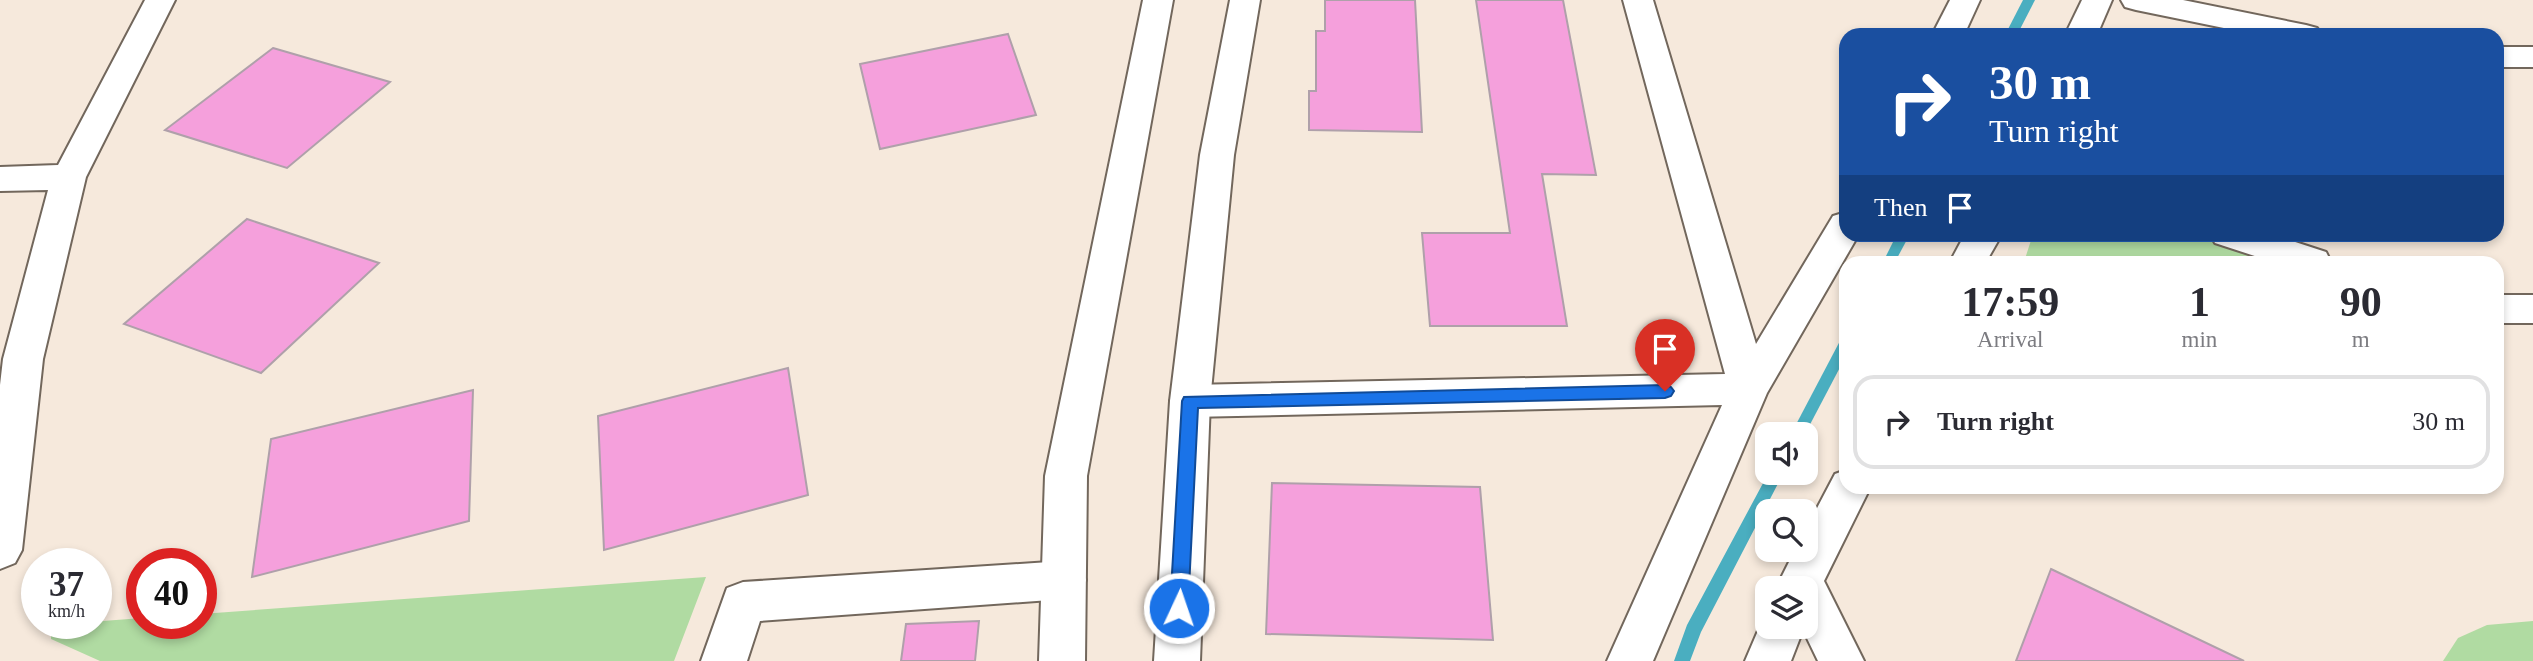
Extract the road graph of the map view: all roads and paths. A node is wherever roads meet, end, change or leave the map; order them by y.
1 (160, 0) edge
2 (1158, 0) edge
3 (1245, 0) edge
4 (1638, 0) edge
5 (1965, 0) edge
6 (2097, 0) edge
7 (2136, 0) edge
8 (1951, 28) edge
9 (2084, 28) edge
10 (2272, 28) edge
11 (2504, 57) edge
12 (2533, 57) edge
13 (69, 177) junction
14 (0, 179) edge
15 (1839, 237) edge
16 (2252, 242) edge
17 (2295, 256) edge
18 (2504, 309) edge
19 (2533, 309) edge
20 (1749, 389) junction
21 (1190, 401) junction
22 (1846, 494) edge
23 (0, 550) edge
24 (1808, 576) edge
25 (1064, 580) junction
26 (1818, 616) edge
27 (1777, 639) edge
28 (724, 661) edge
29 (1062, 661) edge
30 (1177, 661) edge
31 (1630, 661) edge
32 (1768, 661) edge
33 (1841, 661) edge

1 - 13 street
2 - 25 street
3 - 21 street
4 - 20 street
5 - 8 street
6 - 9 street
7 - 10 street
11 - 12 street
13 - 14 street
13 - 23 street
15 - 20 street
16 - 17 street
18 - 19 street
20 - 21 street
20 - 31 street
21 - 30 street
22 - 24 street
25 - 28 street
25 - 29 street
26 - 33 street
27 - 32 street

